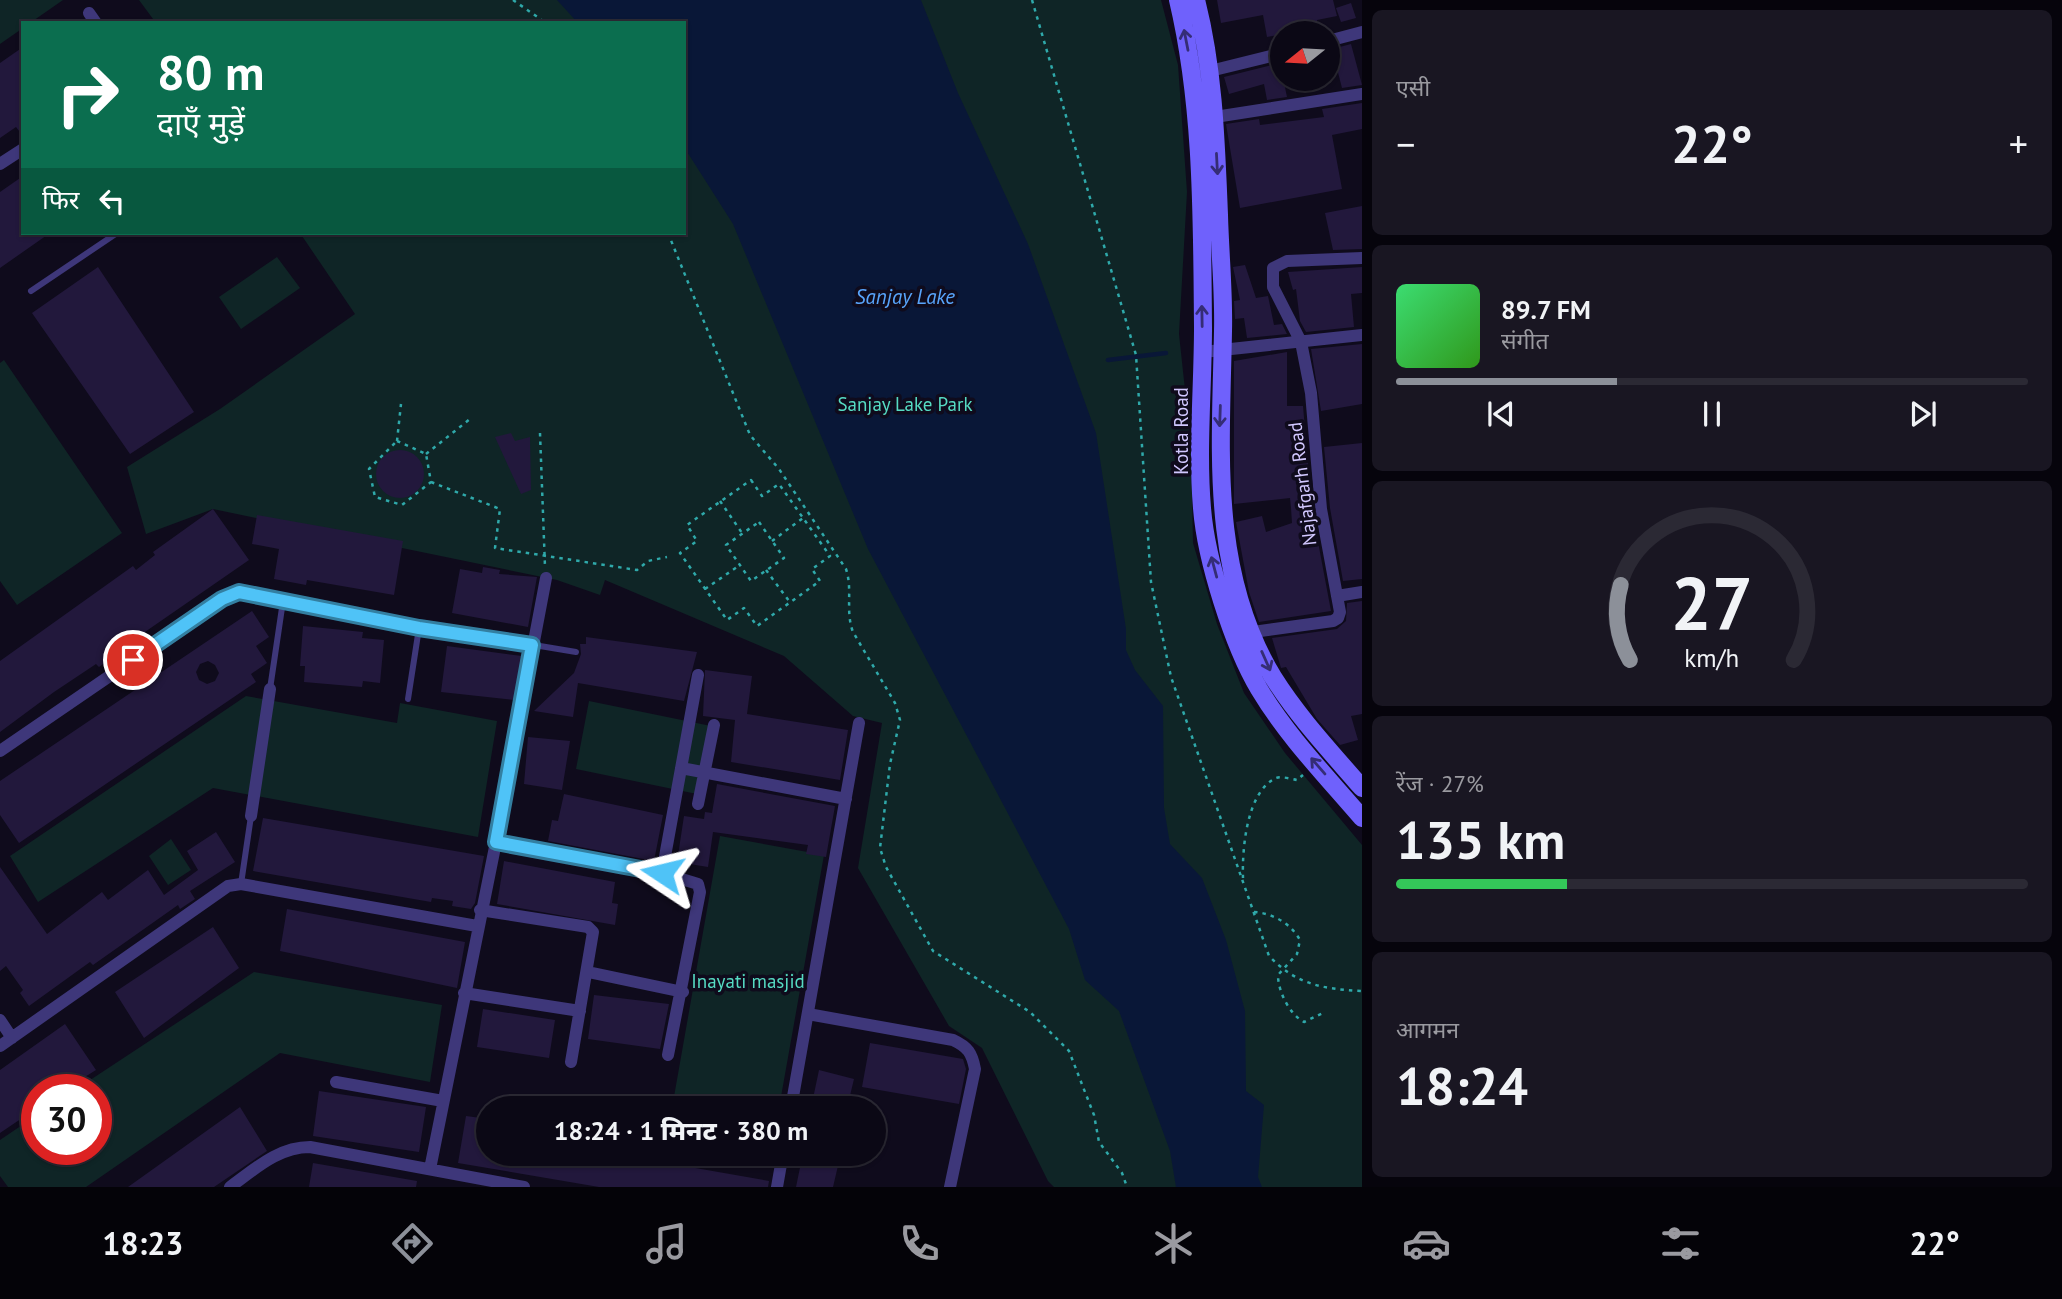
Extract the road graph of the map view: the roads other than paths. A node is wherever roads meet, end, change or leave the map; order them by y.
1 (1178, 0) edge
2 (1196, 0) edge
3 (1362, 32) edge
4 (1340, 38) edge
5 (1270, 56) edge
6 (1202, 73) junction
7 (1362, 94) edge
8 (1215, 117) junction
9 (21, 150) edge
10 (0, 164) edge
11 (114, 235) edge
12 (1362, 258) edge
13 (31, 291) dead end
14 (1362, 335) edge
15 (1301, 342) junction
16 (1222, 351) junction
17 (1203, 352) junction
18 (546, 578) dead end
19 (1362, 592) edge
20 (1337, 596) junction
21 (284, 600) junction
22 (419, 628) junction
23 (1253, 632) junction
24 (532, 645) junction
25 (576, 652) dead end
26 (698, 675) dead end
27 (270, 689) joint
28 (408, 699) dead end
29 (859, 723) dead end
30 (714, 725) dead end
31 (0, 751) edge
32 (681, 768) junction
33 (706, 771) junction
34 (1362, 788) edge
35 (846, 799) junction
36 (698, 804) dead end
37 (251, 816) joint
38 (1362, 818) edge
39 (496, 842) junction
40 (662, 873) junction
41 (241, 884) junction
42 (480, 910) junction
43 (477, 926) junction
44 (588, 972) junction
45 (683, 992) junction
46 (464, 993) junction
47 (580, 1011) junction
48 (808, 1014) junction
49 (0, 1020) edge
50 (12, 1038) junction
51 (0, 1046) edge
52 (668, 1055) dead end
53 (571, 1062) dead end
54 (336, 1082) dead end
55 (793, 1096) edge
56 (443, 1101) junction
57 (781, 1166) edge
58 (430, 1169) junction
59 (230, 1187) edge
60 (524, 1187) edge
61 (778, 1187) edge
62 (950, 1187) edge

6 -> 1 main road, Kotla Road
2 - 6 main road, Kotla Road
3 - 4 street
5 - 6 street
6 - 8 main road, Kotla Road
17 -> 6 main road, Kotla Road
7 - 8 street
8 -> 16 main road, Kotla Road
9 - 10 street
11 - 13 lane
12 - 15 street, Najafgarh Road
14 - 15 street
15 - 16 street
15 - 20 street, Najafgarh Road
16 - 17 street
16 -> 23 main road, Kotla Road
38 -> 17 main road, Kotla Road
18 - 24 street
19 - 20 street
20 - 23 street
21 - 22 street
21 - 27 lane
21 - 31 street
22 - 24 street
22 - 28 lane
23 -> 34 main road, Kotla Road
24 - 25 lane
24 - 39 street
26 - 32 street
27 - 37 street
29 - 35 street
30 - 33 street
32 - 33 street
32 - 40 street
33 - 35 street
33 - 36 street
35 - 48 street
37 - 41 lane
39 - 40 street
39 - 42 street
40 - 45 street
41 - 43 street
41 - 50 street
42 - 43 street
42 - 44 street
43 - 46 street
44 - 45 street
44 - 47 street
45 - 52 street
46 - 47 street
46 - 56 street
47 - 53 street
48 - 55 street
48 - 62 street
49 - 50 street
50 - 51 street
54 - 56 street
56 - 58 street
57 - 61 street
58 - 59 street
58 - 60 street

